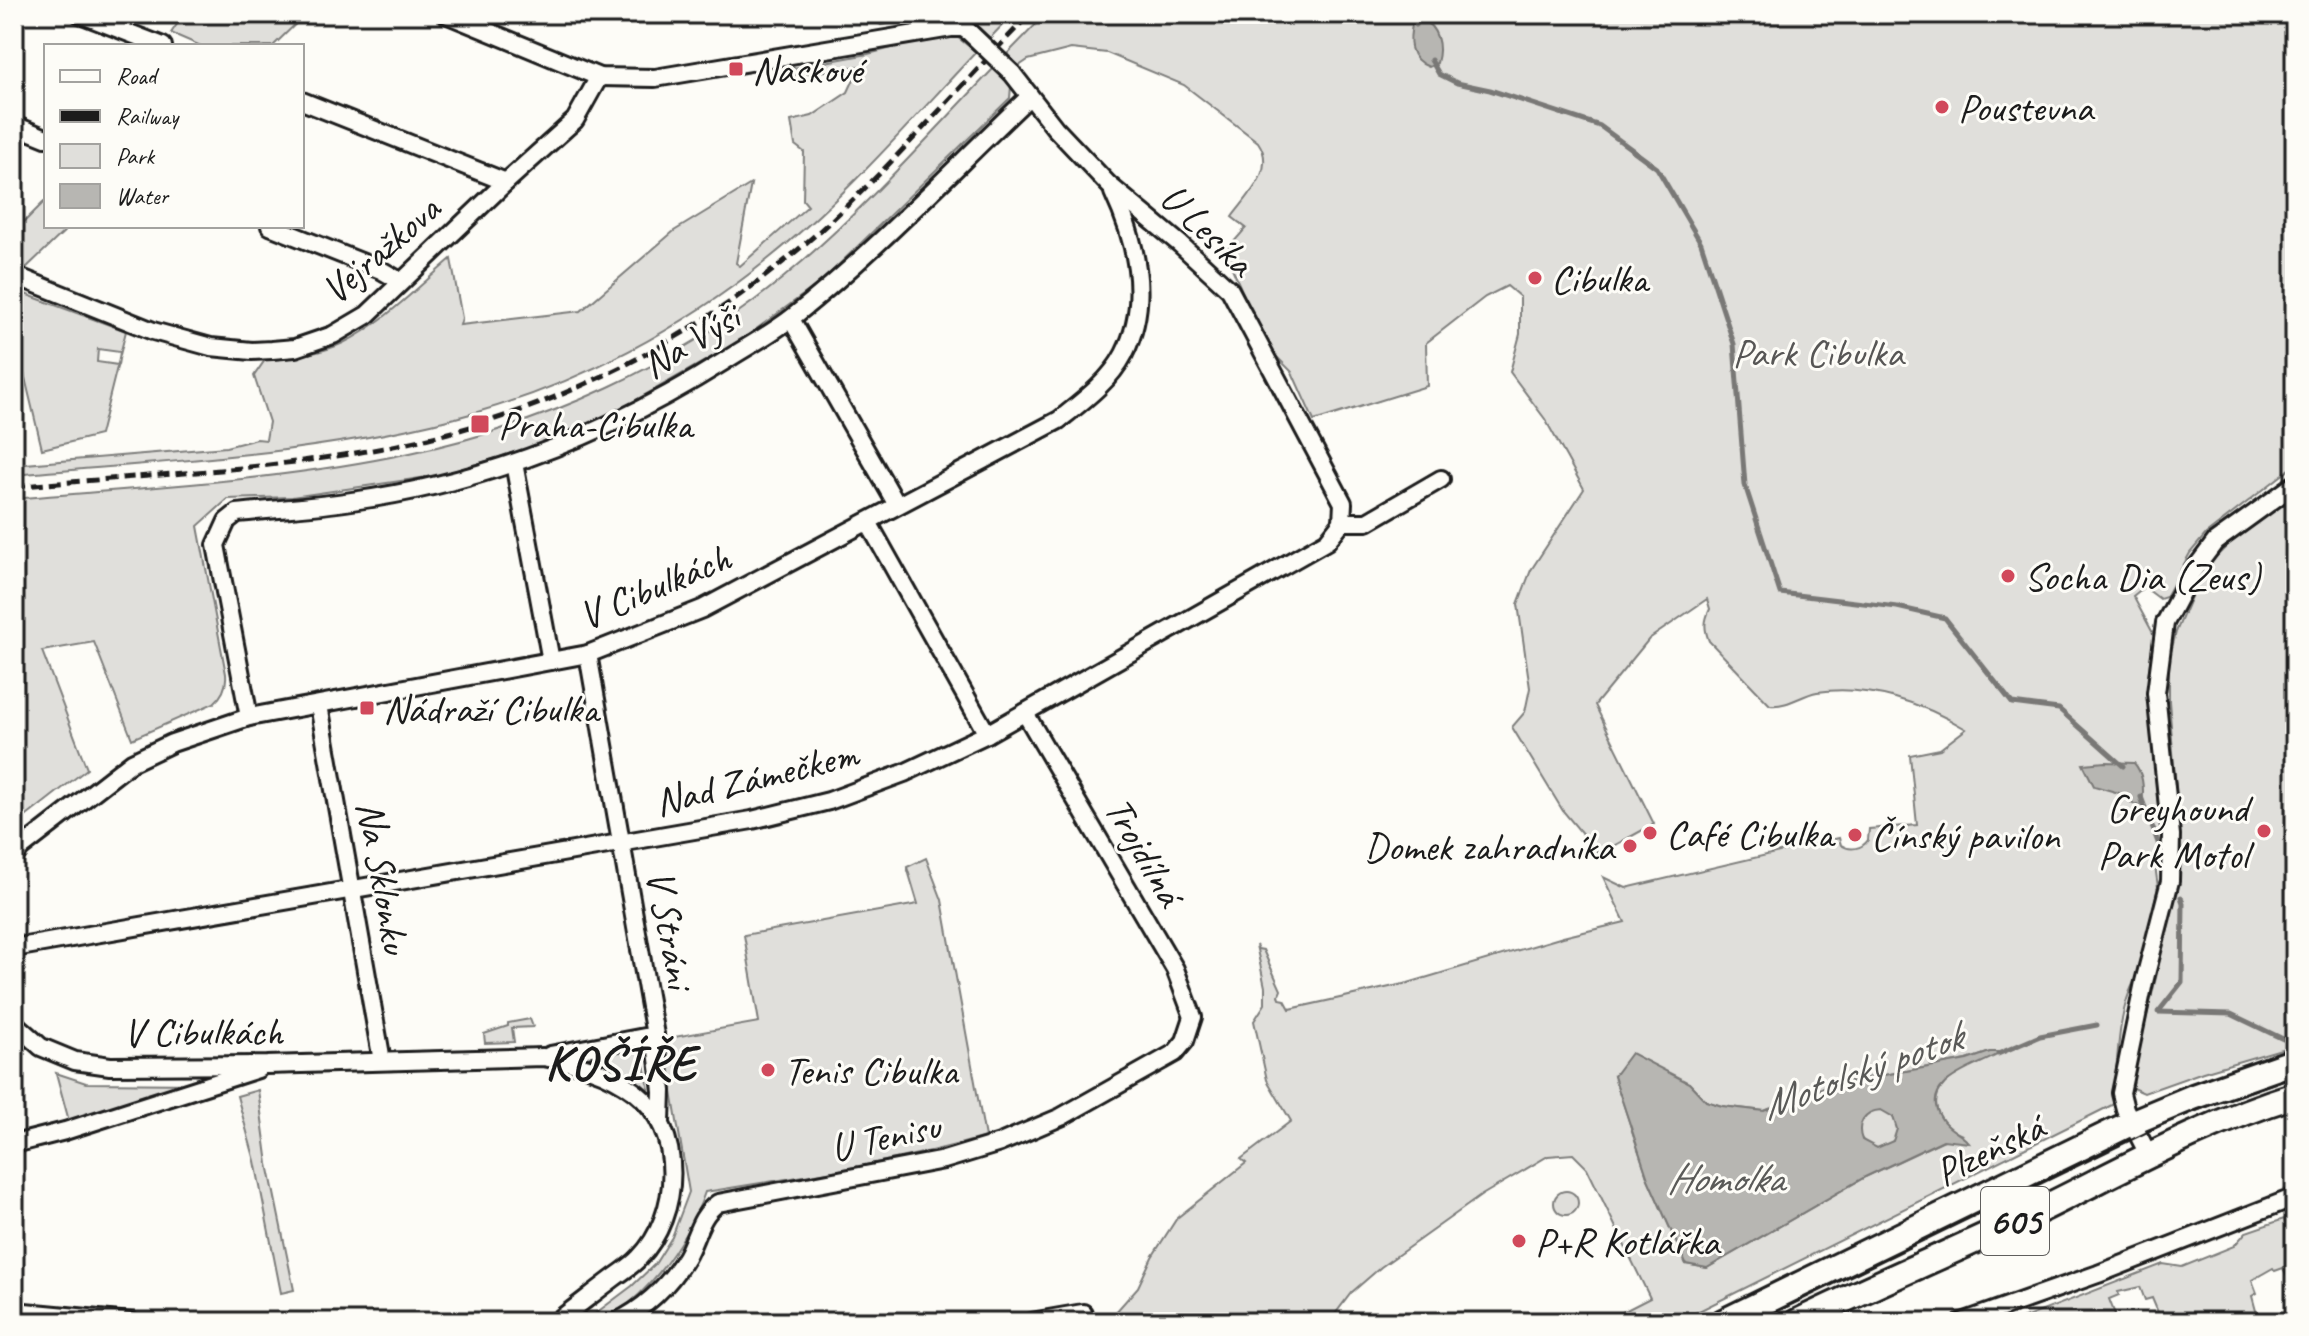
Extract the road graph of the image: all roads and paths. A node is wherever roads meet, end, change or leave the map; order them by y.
1 (80, 14) edge
2 (446, 14) edge
3 (158, 44) edge
4 (599, 77) junction
5 (1029, 97) junction
6 (304, 102) edge
7 (14, 125) edge
8 (44, 137) edge
9 (506, 182) junction
10 (1109, 185) junction
11 (275, 228) edge
12 (14, 275) edge
13 (400, 281) junction
14 (791, 319) junction
15 (514, 463) junction
16 (1441, 479) dead end
17 (2295, 484) edge
18 (897, 505) junction
19 (868, 522) junction
20 (1342, 522) junction
21 (588, 654) junction
22 (551, 661) junction
23 (319, 705) junction
24 (1025, 713) junction
25 (249, 717) junction
26 (987, 734) junction
27 (621, 843) junction
28 (14, 857) edge
29 (351, 890) junction
30 (14, 948) edge
31 (14, 1023) edge
32 (1191, 1028) joint
33 (655, 1035) junction
34 (543, 1057) junction
35 (382, 1061) junction
36 (2295, 1061) edge
37 (267, 1065) junction
38 (2295, 1095) edge
39 (661, 1122) junction
40 (2133, 1122) junction
41 (14, 1144) edge
42 (2148, 1154) junction
43 (2295, 1197) edge
44 (14, 1311) edge
45 (1083, 1313) dead end
46 (1037, 1321) edge
47 (131, 1322) edge
48 (556, 1322) edge
49 (616, 1322) edge
50 (1723, 1322) edge
51 (1797, 1322) edge
52 (1962, 1322) edge

1 - 3 street
2 - 4 street
4 - 5 street, bridge
4 - 9 street, Vejražkova
5 - 10 street, U Lesíka
5 - 14 street, Na Výši
6 - 9 street
7 - 8 street
9 - 13 street, Vejražkova
10 - 18 street, V Cibulkách
10 - 20 street, U Lesíka
11 - 13 street
12 - 13 street, Vejražkova
14 - 15 street, Na Výši
14 - 18 street
15 - 22 street
15 - 25 street, Na Výši
16 - 20 street
17 - 40 street
18 - 19 street, V Cibulkách
19 - 21 street, V Cibulkách
19 - 26 street
20 - 24 street, Nad Zámečkem
21 - 22 street, V Cibulkách
21 - 27 street, V Stráni
22 - 23 street, V Cibulkách
23 - 25 street, V Cibulkách
23 - 29 street, Na Sklonku
24 - 26 street, Nad Zámečkem
24 - 32 street, Trojdílná
25 - 28 street, V Cibulkách
26 - 27 street, Nad Zámečkem
27 - 29 street, Nad Zámečkem
27 - 33 street, V Stráni
29 - 30 street, Nad Zámečkem
29 - 35 street, Na Sklonku
31 - 37 street, V Cibulkách
32 - 49 street, U Tenisu
33 - 34 street
33 - 39 street, V Stráni
34 - 35 street, V Cibulkách
34 - 39 street, V Cibulkách
35 - 37 street, V Cibulkách
36 - 40 main road, Plzeňská / 605
37 - 41 street
38 - 42 main road, Plzeňská / 605
39 - 48 street, V Cibulkách
40 - 42 street
40 - 50 main road, Plzeňská / 605
42 - 51 main road, Plzeňská / 605
43 - 52 street
44 - 47 street
45 - 46 street

